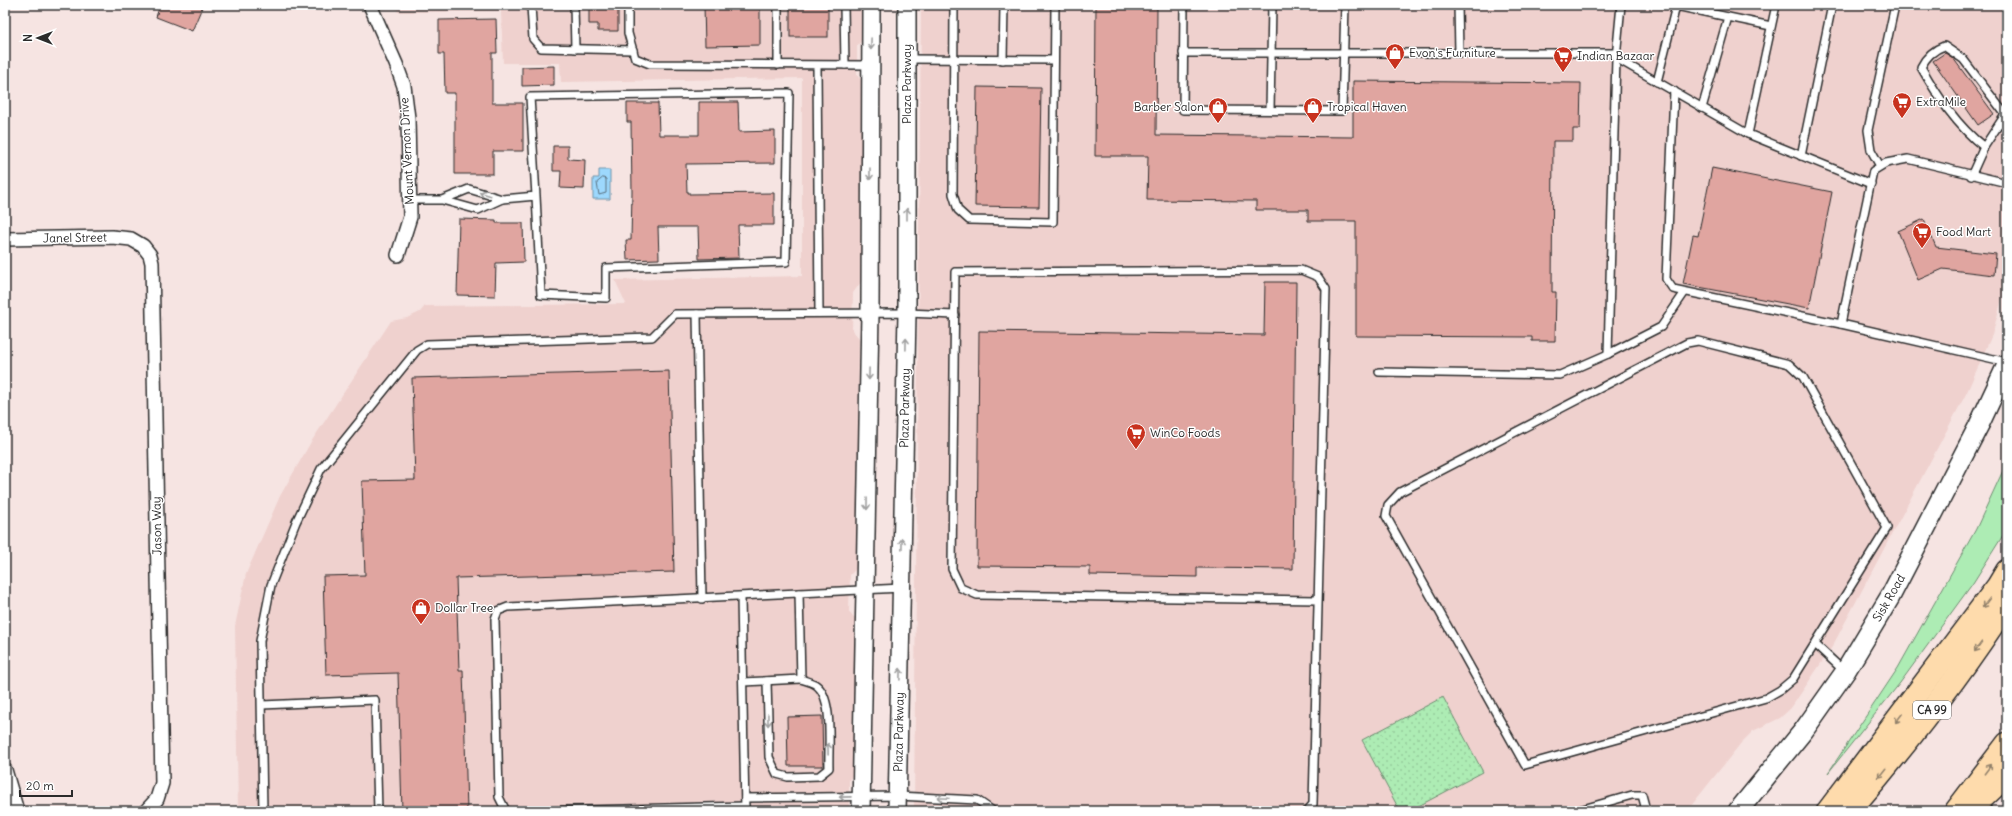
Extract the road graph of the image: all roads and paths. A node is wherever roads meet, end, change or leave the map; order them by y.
1 (370, 5) edge
2 (531, 5) edge
3 (574, 5) edge
4 (628, 5) edge
5 (778, 5) edge
6 (844, 5) edge
7 (871, 5) edge
8 (907, 5) edge
9 (954, 5) edge
10 (1004, 5) edge
11 (1055, 5) edge
12 (1184, 5) edge
13 (1272, 5) edge
14 (1345, 5) edge
15 (1458, 5) edge
16 (1621, 5) edge
17 (1776, 5) edge
18 (1832, 5) edge
19 (1895, 5) edge
20 (1728, 17) junction
21 (1772, 26) junction
22 (575, 49) junction
23 (633, 50) junction
24 (1271, 52) junction
25 (1345, 52) junction
26 (1459, 52) junction
27 (1183, 53) junction
28 (1616, 56) junction
29 (907, 58) junction
30 (954, 60) junction
31 (1003, 60) junction
32 (1054, 60) junction
33 (778, 65) junction
34 (845, 65) junction
35 (870, 65) junction
36 (818, 66) junction
37 (1657, 82) junction
38 (1674, 91) junction
39 (1702, 108) junction
40 (1270, 110) junction
41 (2006, 113) edge
42 (1748, 134) junction
43 (1984, 147) junction
44 (1801, 156) junction
45 (1880, 166) junction
46 (1971, 176) junction
47 (2007, 183) edge
48 (1871, 184) junction
49 (536, 196) junction
50 (502, 199) junction
51 (411, 200) junction
52 (442, 200) junction
53 (5, 239) edge
54 (143, 246) joint
55 (398, 255) dead end
56 (1685, 292) junction
57 (819, 313) junction
58 (870, 313) junction
59 (907, 313) junction
60 (697, 314) junction
61 (955, 315) junction
62 (1841, 324) junction
63 (1608, 354) junction
64 (2007, 362) edge
65 (2007, 365) edge
66 (1380, 372) dead end
67 (2007, 571) edge
68 (902, 588) junction
69 (866, 590) junction
70 (799, 593) junction
71 (741, 597) junction
72 (702, 599) junction
73 (1318, 600) junction
74 (2007, 603) edge
75 (1815, 644) junction
76 (1845, 672) junction
77 (801, 679) junction
78 (767, 681) junction
79 (743, 682) junction
80 (262, 705) junction
81 (2007, 744) edge
82 (5, 770) edge
83 (2007, 775) edge
84 (861, 804) edge
85 (898, 804) edge
86 (745, 805) edge
87 (149, 808) edge
88 (17, 811) edge
89 (263, 811) edge
90 (378, 811) edge
91 (506, 811) edge
92 (545, 811) edge
93 (993, 811) edge
94 (1307, 811) edge
95 (1576, 811) edge
96 (1642, 811) edge
97 (1738, 811) edge
98 (1828, 811) edge
99 (1849, 811) edge
100 (1956, 811) edge
101 (1969, 811) edge

1 - 51 street, Mount Vernon Drive
2 - 22 lane
3 - 22 lane
4 - 23 lane
5 - 33 lane
6 - 34 lane
7 -> 35 street
8 - 29 street, Plaza Parkway
9 - 30 lane
10 - 31 lane
11 - 32 lane
12 - 27 lane
13 - 24 lane
14 - 25 lane
15 - 26 lane
16 - 28 lane
17 - 21 lane
18 - 44 lane
19 - 45 lane
20 - 21 lane
20 - 37 lane
20 - 39 lane
21 - 42 lane
22 - 23 lane
23 - 33 lane
24 - 25 lane
24 - 27 lane
24 - 40 lane
25 - 26 lane
25 - 40 lane
26 - 28 lane
27 - 40 lane
28 - 37 lane
28 - 63 lane
29 - 30 lane
59 -> 29 street, Plaza Parkway
30 - 31 lane
30 - 32 lane
31 - 32 lane
33 - 36 lane
34 - 35 lane
34 - 36 lane
35 -> 58 street
36 - 57 lane
37 - 38 lane
38 - 39 lane
38 - 56 lane
39 - 42 lane
41 - 43 lane
41 - 43 lane
42 - 44 lane
43 - 46 lane
44 - 48 lane
45 - 46 lane
45 - 48 lane
46 - 47 lane
48 - 62 lane
49 - 49 lane
49 - 50 lane
50 -> 52 lane
50 - 52 lane
51 - 52 lane
51 - 55 street, Mount Vernon Drive
53 - 54 street, Janel Street
54 - 87 street, Jason Way
56 - 62 lane
56 - 63 lane
57 - 58 lane
57 - 60 lane
58 - 59 lane
58 -> 69 street
59 - 61 lane
68 -> 59 street, Plaza Parkway
60 - 72 lane
60 - 80 lane
61 - 73 lane
61 - 73 lane
62 - 64 lane
63 - 66 lane
65 - 76 main road, Sisk Road
67 -> 98 highway
68 - 69 lane
85 -> 68 street, Plaza Parkway
69 - 70 lane
69 - 84 street
70 - 71 lane
70 - 77 lane
71 - 72 lane
71 - 79 lane
72 - 91 lane
73 - 94 lane
74 -> 99 highway, CA 99
75 - 75 lane
75 - 76 lane
76 - 97 main road, Sisk Road
77 - 78 lane
78 -> 77 lane
78 - 79 lane
79 - 86 lane
80 - 89 lane
80 - 90 lane
100 -> 81 highway
82 - 88 street
83 - 101 highway
84 - 85 lane
84 -> 86 lane
93 -> 85 lane
86 - 92 lane
95 - 96 lane

